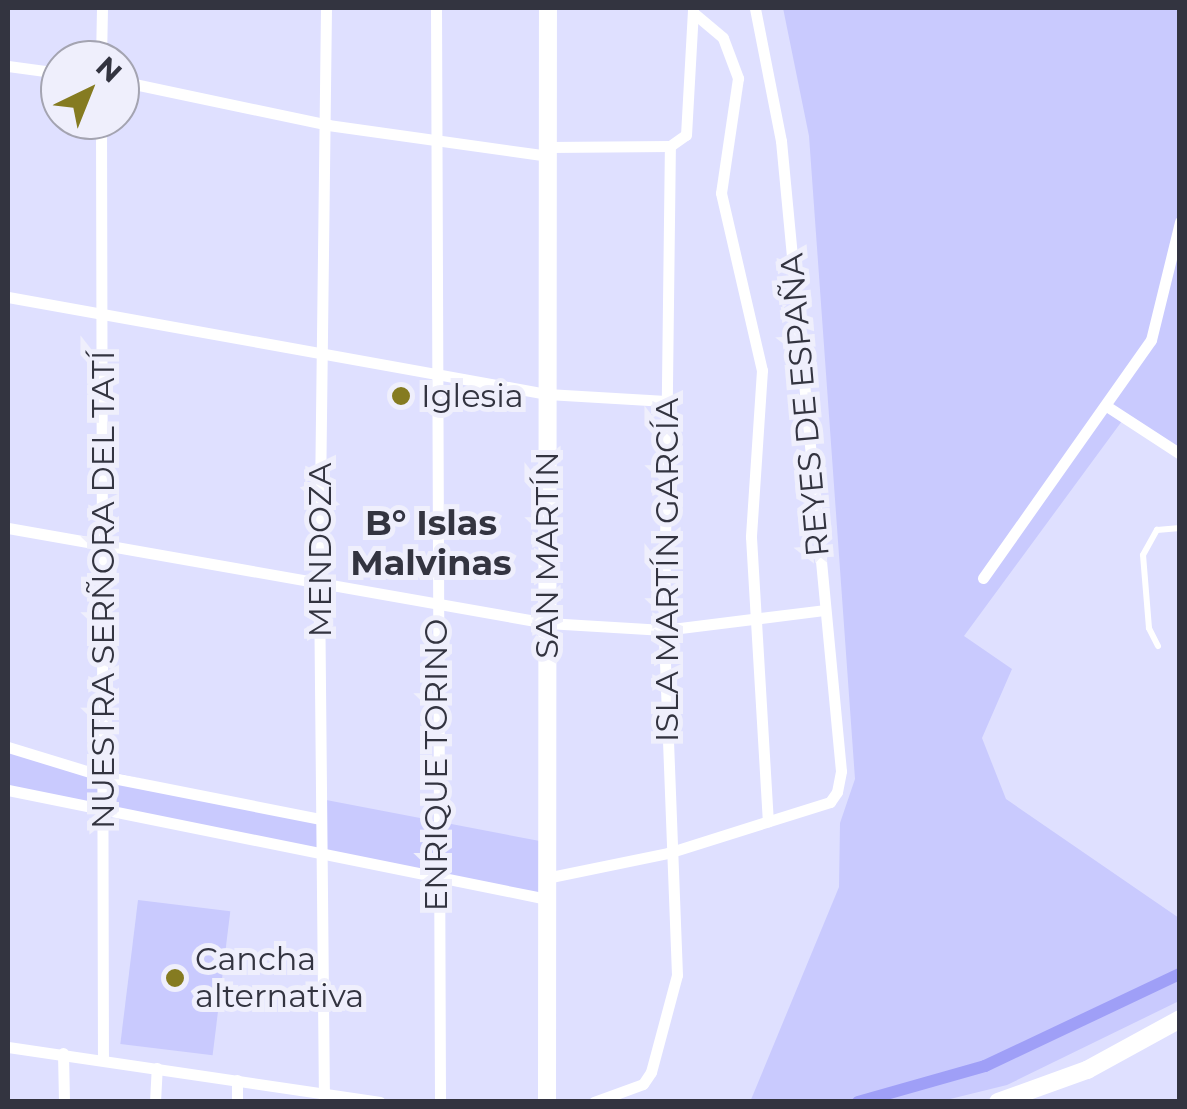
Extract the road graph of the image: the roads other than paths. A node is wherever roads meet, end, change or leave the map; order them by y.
1 (102, 8) edge
2 (326, 8) edge
3 (436, 8) edge
4 (548, 8) edge
5 (755, 8) edge
6 (695, 11) edge
7 (101, 40) edge
8 (8, 66) edge
9 (40, 70) edge
10 (140, 86) edge
11 (328, 125) junction
12 (437, 139) junction
13 (101, 140) edge
14 (670, 146) junction
15 (549, 152) junction
16 (1180, 222) edge
17 (8, 297) edge
18 (102, 314) junction
19 (322, 353) junction
20 (436, 376) junction
21 (547, 394) junction
22 (666, 401) junction
23 (1108, 407) junction
24 (1180, 454) edge
25 (8, 528) edge
26 (1180, 528) edge
27 (106, 542) junction
28 (983, 578) dead end
29 (319, 581) junction
30 (437, 603) junction
31 (824, 610) junction
32 (759, 618) junction
33 (547, 623) junction
34 (664, 630) junction
35 (1158, 646) dead end
36 (8, 747) edge
37 (103, 776) junction
38 (8, 790) edge
39 (103, 816) junction
40 (320, 819) junction
41 (768, 821) junction
42 (668, 853) junction
43 (321, 855) junction
44 (435, 878) junction
45 (546, 878) junction
46 (547, 899) junction
47 (1180, 1018) edge
48 (1180, 1030) edge
49 (8, 1047) edge
50 (63, 1053) junction
51 (103, 1059) junction
52 (156, 1068) junction
53 (237, 1080) junction
54 (324, 1097) edge
55 (64, 1102) edge
56 (156, 1102) edge
57 (237, 1102) edge
58 (380, 1102) edge
59 (440, 1102) edge
60 (548, 1102) edge
61 (594, 1102) edge
62 (998, 1102) edge
63 (1029, 1102) edge

1 - 7 street
2 - 11 street, MENDOZA
3 - 12 street, ENRIQUE TORINO
4 - 15 main road, SAN MARTÍN
5 - 31 street, REYES DE ESPAÑA
6 - 14 street, ISLA MARTÍN GARCÍA
6 - 32 street
8 - 9 street
10 - 11 street
11 - 12 street
11 - 19 street, MENDOZA
12 - 15 street
12 - 20 street, ENRIQUE TORINO
13 - 18 street, NUESTRA SERÑORA DEL TATÍ
14 - 15 street
14 - 22 street, ISLA MARTÍN GARCÍA
15 - 21 main road, SAN MARTÍN
16 - 23 street
17 - 18 street
18 - 19 street
18 - 27 street, NUESTRA SERÑORA DEL TATÍ
19 - 20 street
19 - 29 street, MENDOZA
20 - 21 street
20 - 30 street, ENRIQUE TORINO
21 - 22 street
21 - 33 main road, SAN MARTÍN
22 - 34 street, ISLA MARTÍN GARCÍA
23 - 24 street
23 - 28 street
25 - 27 street
26 - 35 lane
27 - 29 street
27 - 37 street, NUESTRA SERÑORA DEL TATÍ
29 - 30 street
29 - 40 street, MENDOZA
30 - 33 street
30 - 44 street, ENRIQUE TORINO
31 - 32 street
31 - 41 street, REYES DE ESPAÑA
32 - 34 street
32 - 41 street
33 - 34 street
33 - 45 main road, SAN MARTÍN
34 - 42 street, ISLA MARTÍN GARCÍA
36 - 37 street
37 - 39 street, NUESTRA SERÑORA DEL TATÍ
37 - 40 street
38 - 39 street
39 - 43 street
39 - 51 street, NUESTRA SERÑORA DEL TATÍ
40 - 43 street, MENDOZA
41 - 42 street
42 - 45 street
42 - 61 street, ISLA MARTÍN GARCÍA
43 - 44 street
43 - 54 street, MENDOZA
44 - 46 street
44 - 59 street, ENRIQUE TORINO
45 - 46 main road, SAN MARTÍN
46 - 60 main road, SAN MARTÍN
47 - 62 main road
48 - 63 main road
49 - 50 street
50 - 51 street
50 - 55 street
51 - 52 street
52 - 53 street
52 - 56 street
53 - 54 street
53 - 57 street
54 - 58 street

